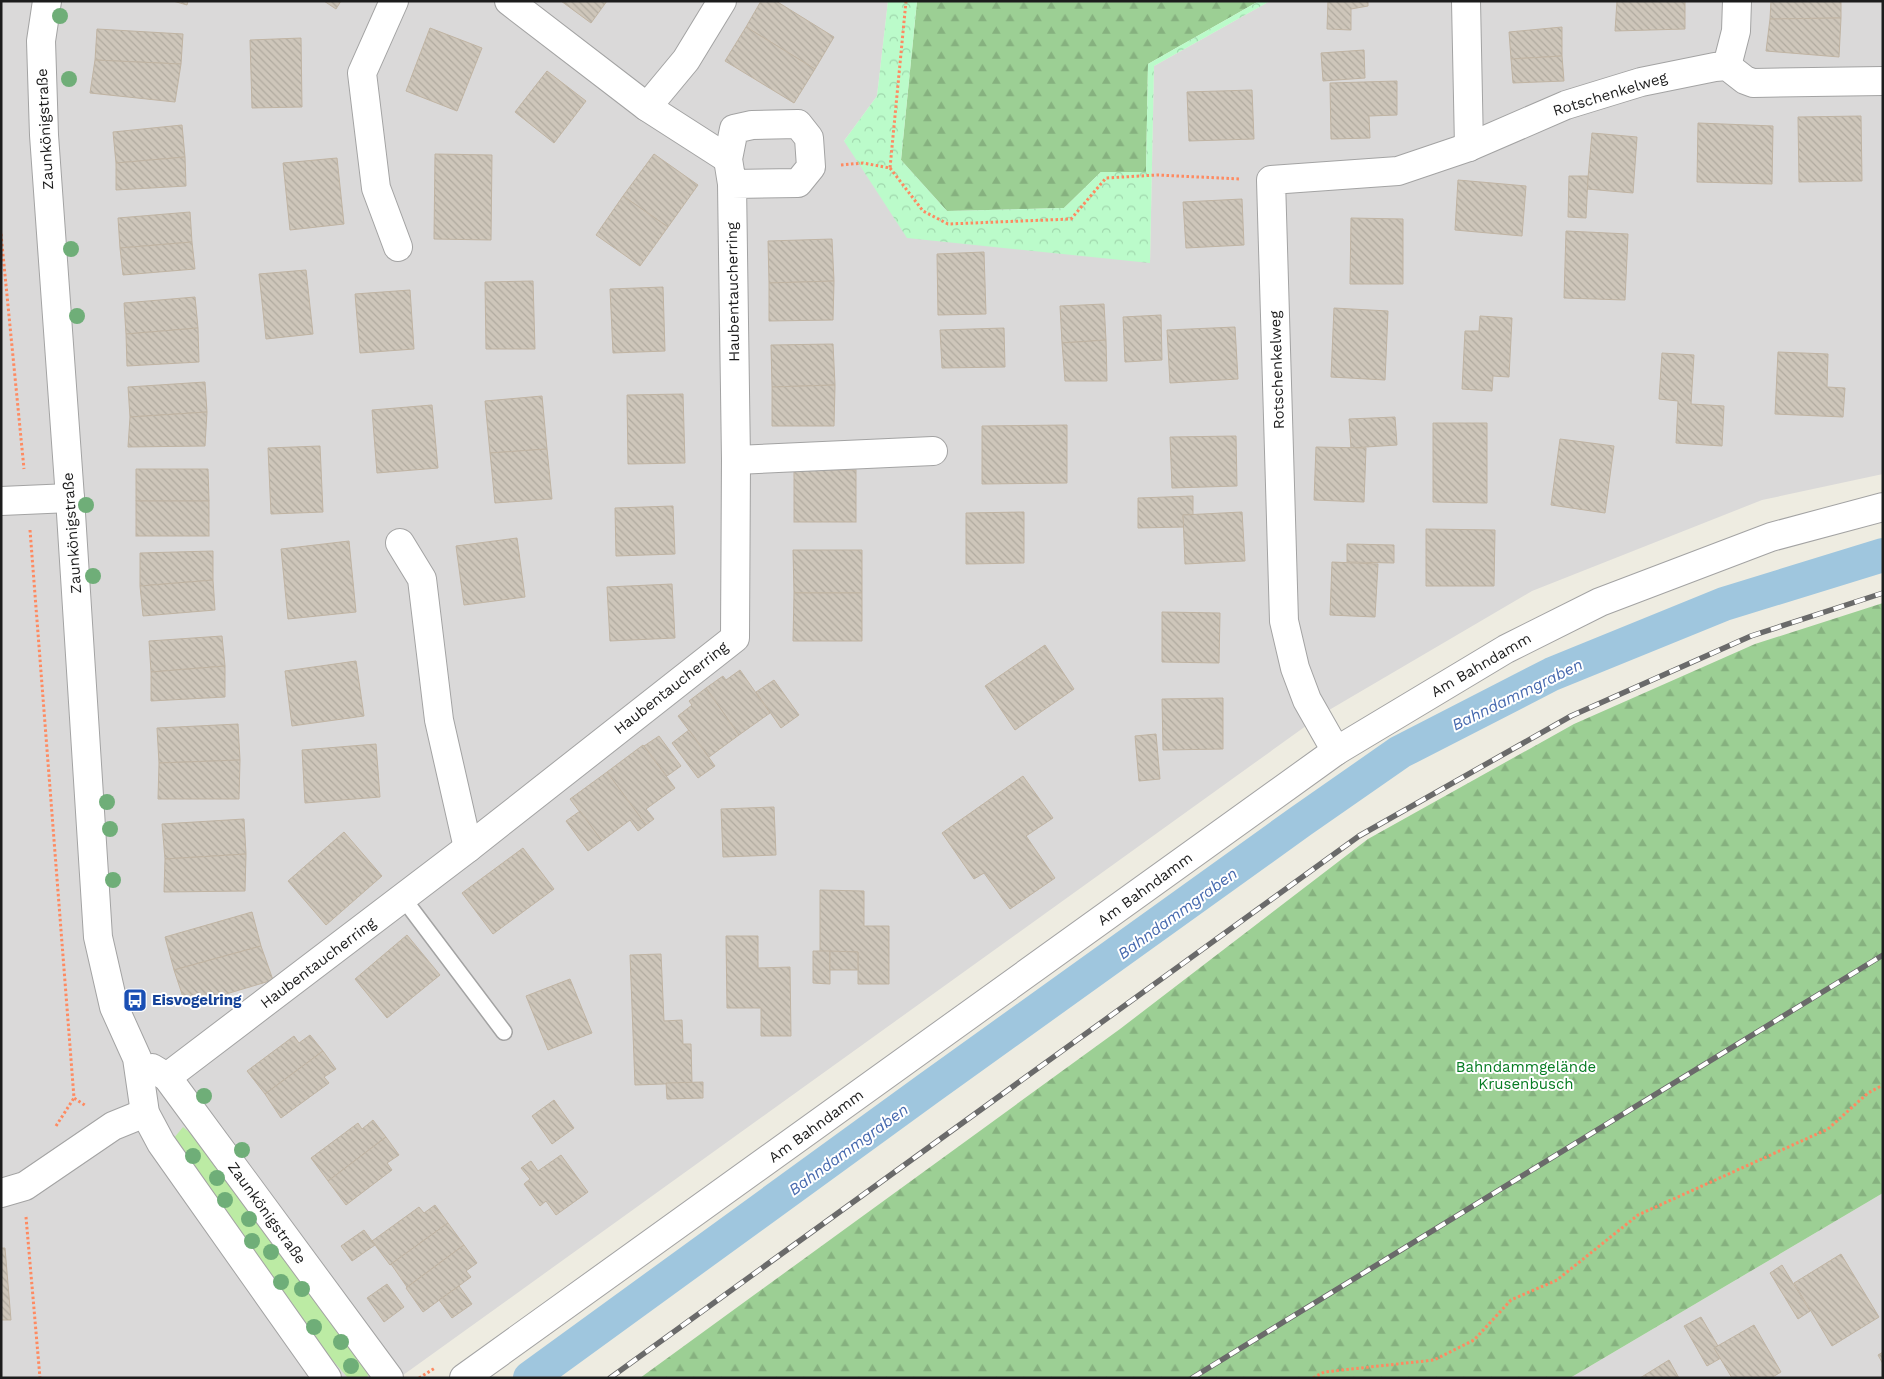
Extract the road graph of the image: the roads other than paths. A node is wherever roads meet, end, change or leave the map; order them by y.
1 (47, 1) edge
2 (394, 1) edge
3 (509, 1) edge
4 (722, 1) edge
5 (1466, 1) edge
6 (1737, 1) edge
7 (1727, 66) junction
8 (1883, 81) edge
9 (647, 107) junction
10 (1469, 147) junction
11 (730, 171) junction
12 (398, 247) dead end
13 (933, 451) dead end
14 (736, 460) junction
15 (70, 498) junction
16 (14, 500) edge
17 (1883, 507) edge
18 (400, 543) dead end
19 (1336, 751) junction
20 (468, 848) junction
21 (403, 898) junction
22 (504, 1032) dead end
23 (137, 1058) junction
24 (166, 1077) junction
25 (145, 1114) junction
26 (13, 1190) edge
27 (327, 1378) edge
28 (389, 1378) edge
29 (464, 1378) edge

1 - 15 street, Zaunkönigstraße
2 - 12 street
3 - 9 street
4 - 9 street
5 - 10 street
6 - 7 street
7 - 8 street
7 - 10 street, Rotschenkelweg
9 - 11 street
10 - 19 street, Rotschenkelweg
11 - 11 street, Haubentaucherring
11 - 14 street, Haubentaucherring
13 - 14 street
14 - 20 street, Haubentaucherring
15 - 16 street
15 - 23 street, Zaunkönigstraße
17 - 19 street, Am Bahndamm
18 - 20 street
19 - 29 street, Am Bahndamm
20 - 21 street, Haubentaucherring
21 - 22 lane
21 - 24 street, Haubentaucherring
23 - 24 street, Zaunkönigstraße
23 - 25 street, Zaunkönigstraße
24 - 28 street, Zaunkönigstraße
25 - 26 street
25 - 27 street, Zaunkönigstraße

